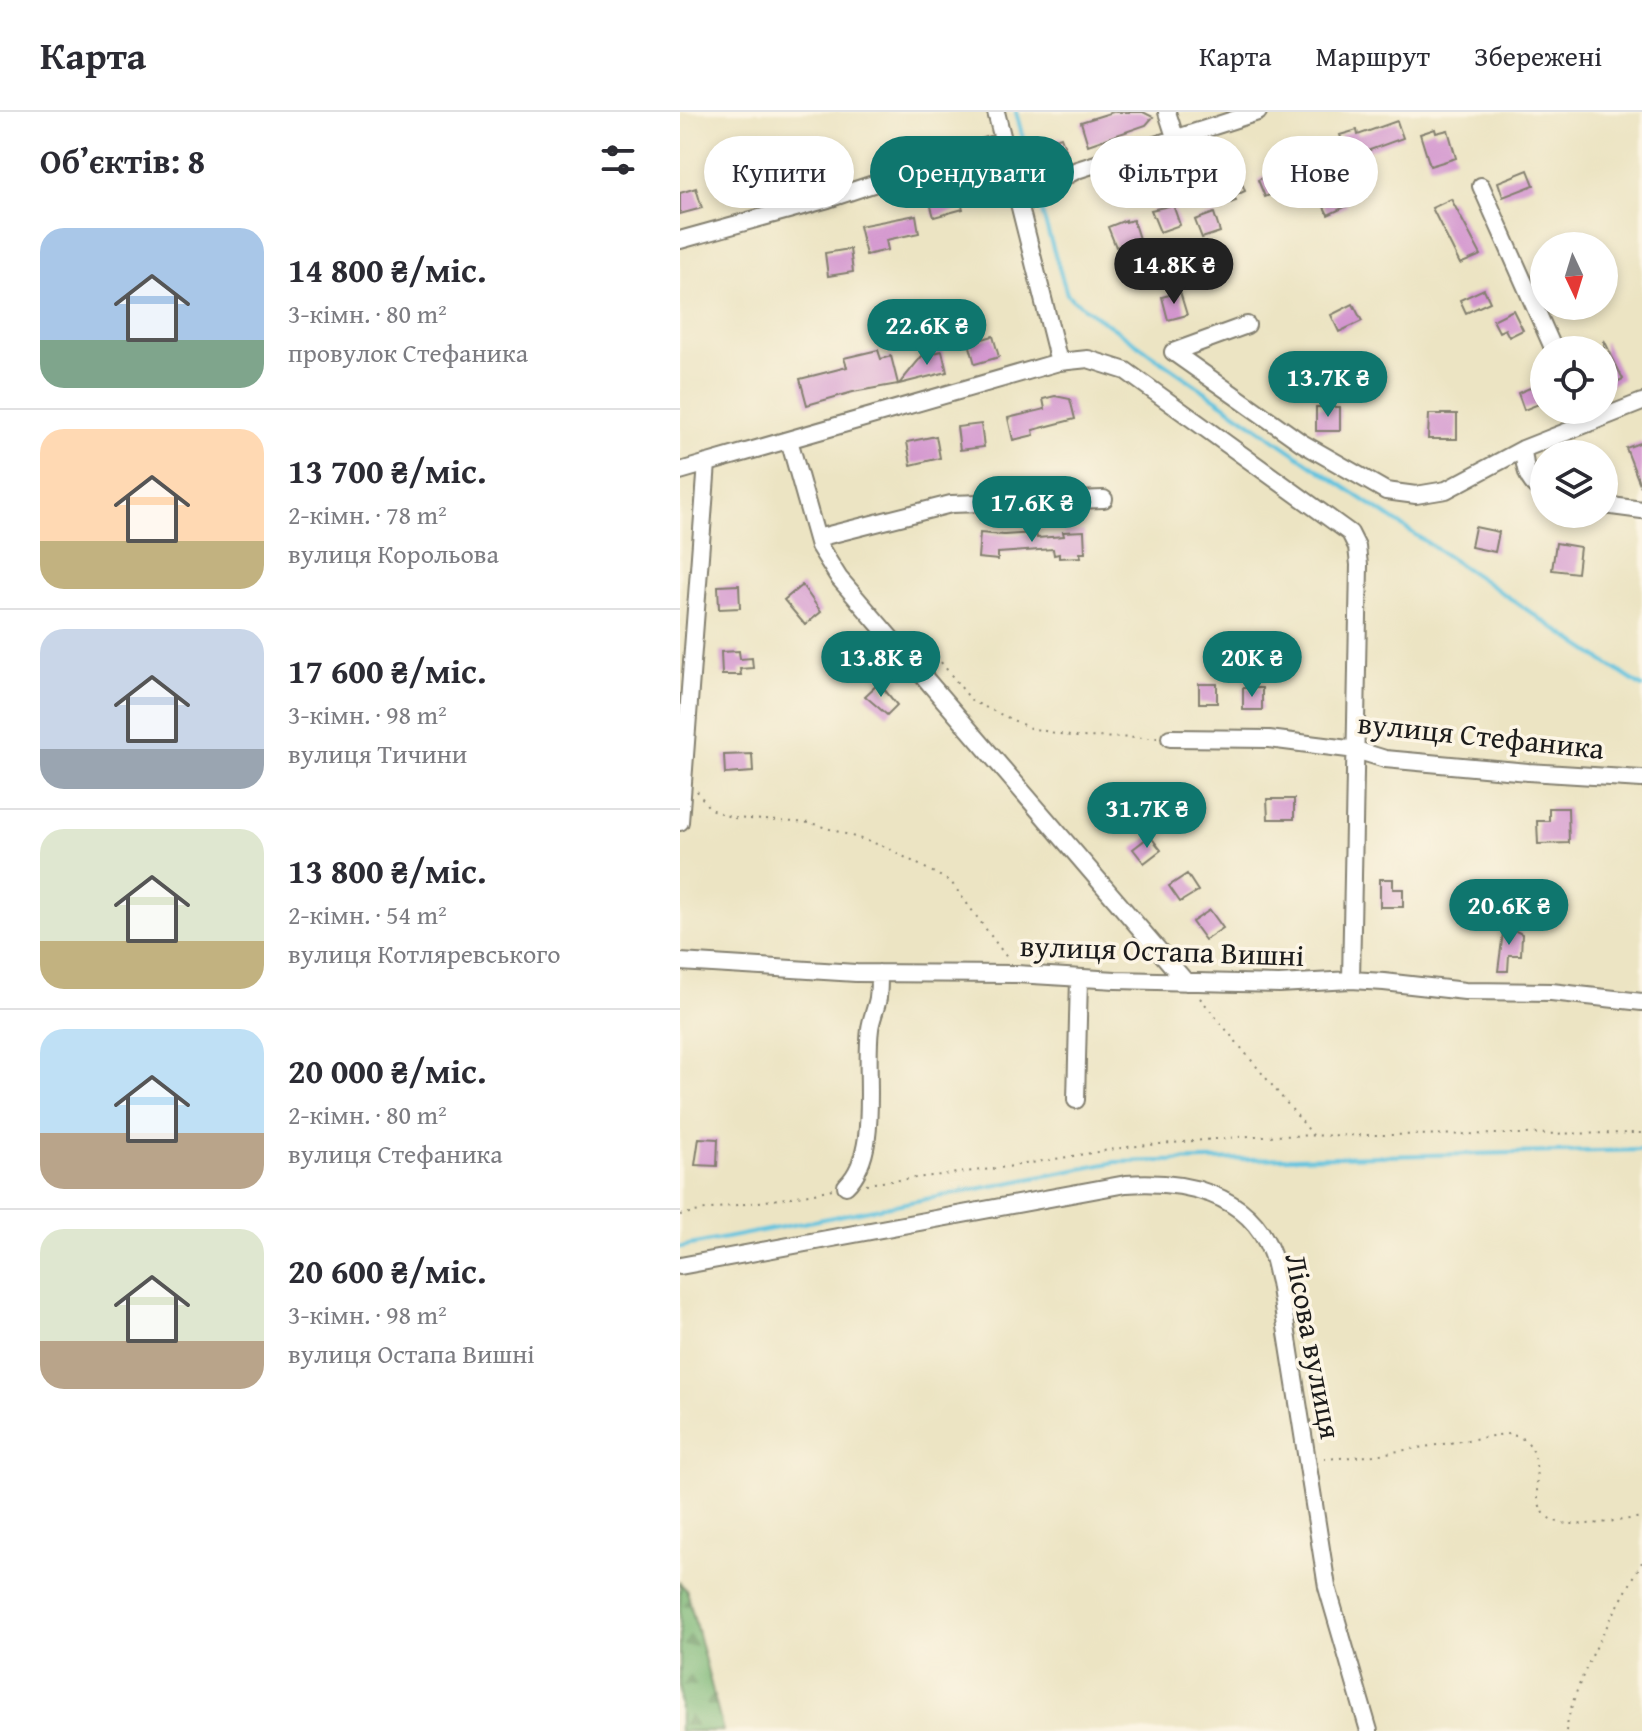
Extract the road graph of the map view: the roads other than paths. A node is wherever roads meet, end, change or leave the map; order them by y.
1 (996, 112) edge
2 (1167, 112) edge
3 (1258, 112) edge
4 (1002, 136) edge
5 (1175, 136) edge
6 (1178, 136) edge
7 (870, 185) edge
8 (1481, 186) dead end
9 (1021, 208) edge
10 (680, 240) edge
11 (1247, 325) dead end
12 (1548, 336) edge
13 (1059, 362) junction
14 (1642, 402) edge
15 (1618, 408) edge
16 (1571, 424) edge
17 (789, 440) junction
18 (1523, 449) junction
19 (707, 463) junction
20 (680, 471) edge
21 (1530, 482) edge
22 (1104, 499) dead end
23 (1618, 507) edge
24 (1642, 510) edge
25 (817, 538) junction
26 (1170, 738) road end
27 (1356, 750) junction
28 (1642, 779) edge
29 (680, 822) edge
30 (680, 962) edge
31 (879, 973) junction
32 (1079, 978) junction
33 (1351, 980) junction
34 (1186, 982) junction
35 (1642, 1002) edge
36 (1076, 1100) dead end
37 (846, 1186) road end
38 (680, 1266) edge
39 (1369, 1731) edge

1 - 4 street
2 - 5 street
3 - 6 street
7 - 10 street
8 - 12 street
9 - 13 street
11 - 18 street
13 - 17 street
13 - 27 street
14 - 15 street
16 - 18 street
17 - 19 street
17 - 25 street
18 - 21 street
19 - 20 street
19 - 29 street
22 - 25 street
23 - 24 street
25 - 34 street
26 - 27 street, вулиця Стефаника
27 - 28 street, вулиця Стефаника
27 - 33 street
30 - 31 street, вулиця Остапа Вишні
31 - 32 street, вулиця Остапа Вишні
31 - 37 street
32 - 34 street, вулиця Остапа Вишні
32 - 36 street
33 - 34 street, вулиця Остапа Вишні
33 - 35 street, вулиця Остапа Вишні
38 - 39 street, Лісова вулиця

